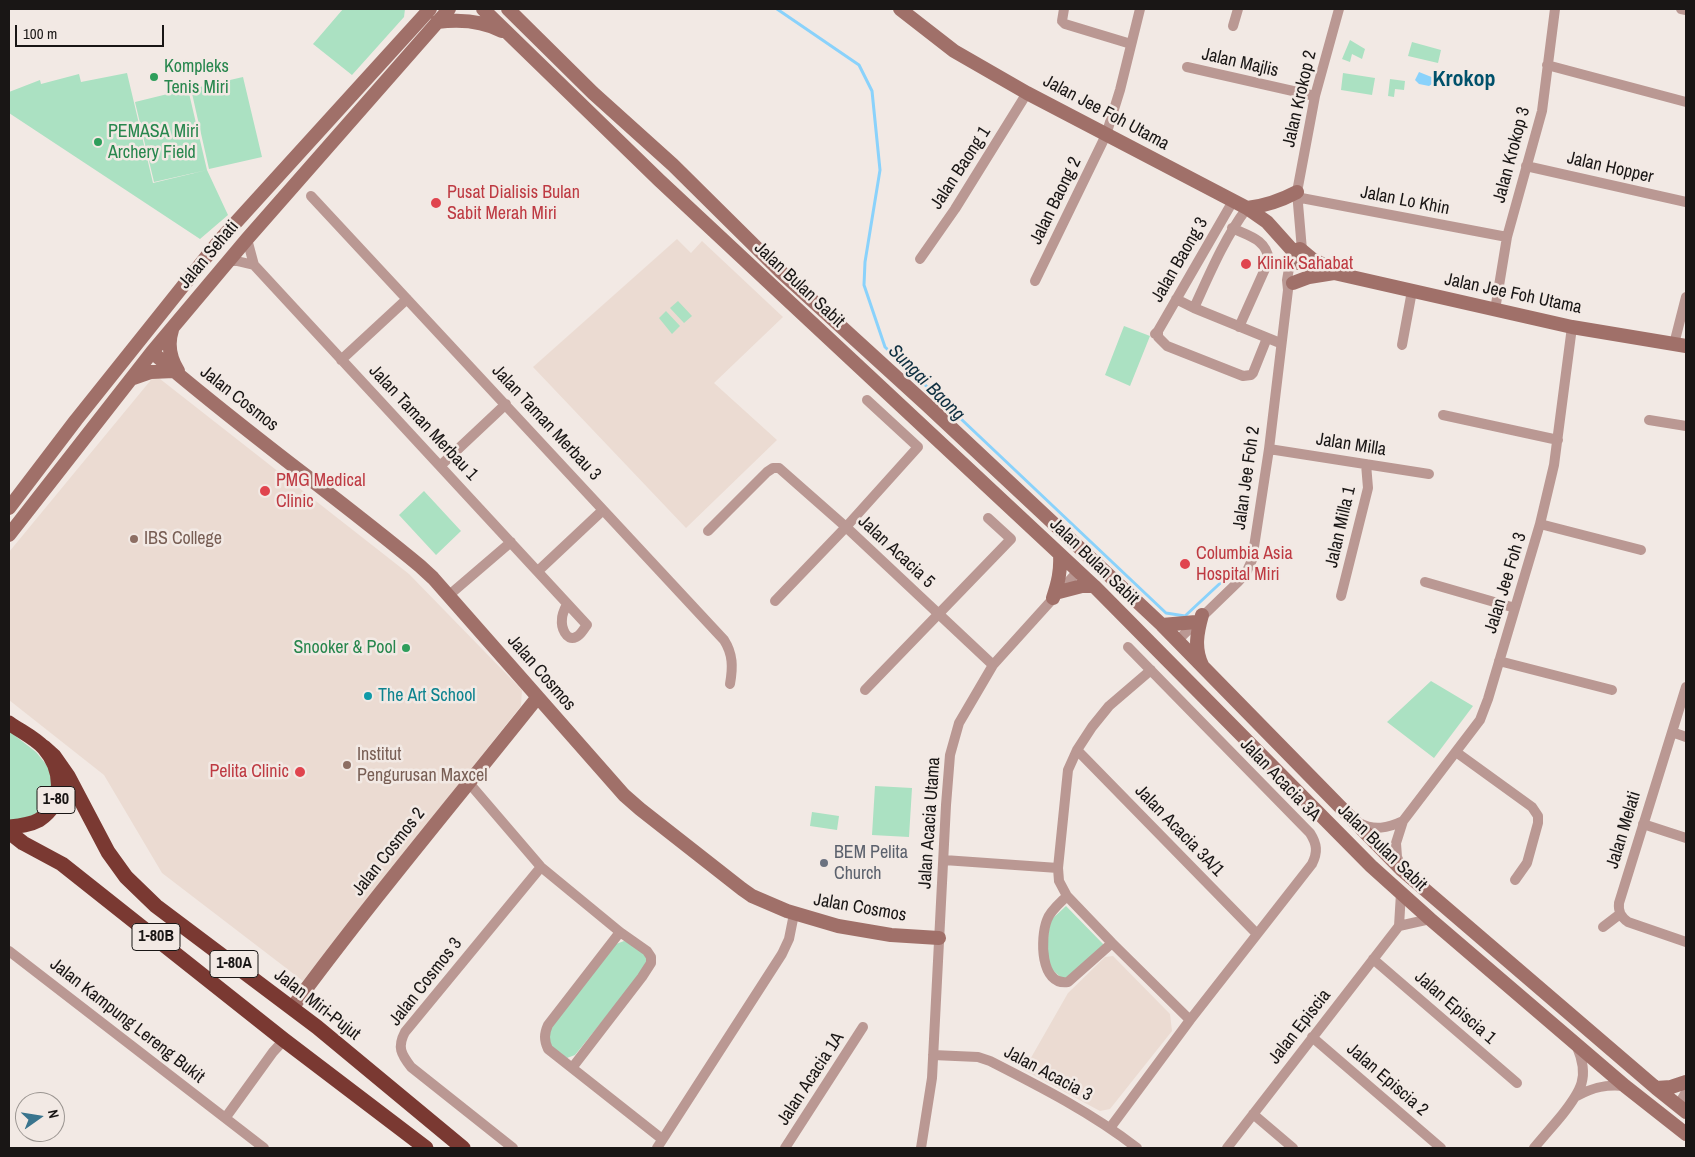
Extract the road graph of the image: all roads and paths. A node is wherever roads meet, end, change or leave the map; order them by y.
1 (419, 9) edge
2 (430, 9) edge
3 (449, 9) edge
4 (484, 9) edge
5 (508, 9) edge
6 (900, 9) edge
7 (1064, 9) edge
8 (1140, 9) edge
9 (1238, 9) edge
10 (1339, 9) edge
11 (1555, 9) edge
12 (1681, 9) edge
13 (1686, 10) edge
14 (518, 14) edge
15 (437, 22) junction
16 (416, 24) junction
17 (1233, 26) dead end
18 (511, 36) junction
19 (1131, 44) junction
20 (1548, 65) junction
21 (1187, 67) dead end
22 (1027, 93) junction
23 (1315, 96) junction
24 (1686, 102) edge
25 (1106, 135) junction
26 (1526, 166) junction
27 (1297, 195) junction
28 (311, 196) dead end
29 (1233, 200) junction
30 (1686, 202) edge
31 (1247, 208) junction
32 (1232, 228) junction
33 (1507, 237) junction
34 (247, 239) junction
35 (219, 241) junction
36 (1202, 253) junction
37 (1298, 255) junction
38 (920, 259) dead end
39 (228, 261) junction
40 (1215, 261) junction
41 (254, 265) junction
42 (1327, 274) junction
43 (1035, 281) dead end
44 (1290, 286) junction
45 (1412, 291) junction
46 (1686, 297) edge
47 (407, 299) junction
48 (1176, 299) junction
49 (1194, 308) junction
50 (1495, 310) junction
51 (173, 327) junction
52 (1239, 327) junction
53 (1572, 327) junction
54 (1267, 338) junction
55 (1280, 343) junction
56 (1402, 345) dead end
57 (1680, 345) edge
58 (152, 352) junction
59 (342, 360) junction
60 (179, 376) junction
61 (129, 380) junction
62 (867, 400) dead end
63 (506, 404) junction
64 (927, 404) junction
65 (1443, 415) dead end
66 (76, 420) junction
67 (1649, 420) dead end
68 (1686, 426) edge
69 (1558, 440) junction
70 (1269, 449) junction
71 (1366, 464) junction
72 (440, 466) junction
73 (1429, 474) dead end
74 (9, 508) edge
75 (603, 510) junction
76 (988, 518) dead end
77 (1540, 524) junction
78 (846, 527) junction
79 (708, 531) dead end
80 (9, 535) edge
81 (511, 542) junction
82 (1641, 550) dead end
83 (1060, 555) junction
84 (538, 571) junction
85 (1078, 571) junction
86 (1425, 582) dead end
87 (1094, 586) junction
88 (1056, 595) junction
89 (448, 596) junction
90 (1341, 596) dead end
91 (775, 601) dead end
92 (567, 604) dead end
93 (1515, 608) junction
94 (939, 615) junction
95 (1199, 618) junction
96 (1162, 625) junction
97 (1177, 641) junction
98 (1128, 647) dead end
99 (1499, 661) junction
100 (993, 665) junction
101 (1151, 670) junction
102 (1205, 670) junction
103 (730, 684) dead end
104 (1686, 687) edge
105 (865, 690) dead end
106 (1612, 690) dead end
107 (537, 698) junction
108 (9, 723) edge
109 (1672, 732) junction
110 (1686, 737) edge
111 (44, 747) junction
112 (1077, 750) junction
113 (1456, 752) junction
114 (469, 783) junction
115 (1351, 820) junction
116 (1403, 822) junction
117 (1643, 824) junction
118 (9, 827) edge
119 (9, 832) edge
120 (1686, 838) edge
121 (944, 860) junction
122 (1371, 866) junction
123 (541, 867) junction
124 (1058, 868) junction
125 (1402, 870) junction
126 (1515, 880) dead end
127 (1401, 893) junction
128 (1067, 896) junction
129 (794, 914) junction
130 (1620, 914) junction
131 (1430, 919) junction
132 (1399, 926) junction
133 (1603, 927) dead end
134 (620, 932) junction
135 (1257, 934) junction
136 (939, 938) junction
137 (1686, 942) edge
138 (1112, 943) junction
139 (9, 950) edge
140 (1373, 958) junction
141 (292, 1008) junction
142 (1190, 1020) junction
143 (863, 1027) dead end
144 (1312, 1037) junction
145 (284, 1040) junction
146 (1574, 1041) junction
147 (933, 1055) junction
148 (572, 1068) junction
149 (1686, 1082) edge
150 (1517, 1083) dead end
151 (1625, 1086) junction
152 (1656, 1088) junction
153 (1686, 1092) edge
154 (1577, 1096) junction
155 (1682, 1109) edge
156 (1253, 1114) junction
157 (226, 1117) junction
158 (1686, 1125) edge
159 (1110, 1128) junction
160 (1686, 1134) edge
161 (662, 1139) junction
162 (264, 1148) edge
163 (426, 1148) edge
164 (462, 1148) edge
165 (513, 1148) edge
166 (656, 1148) edge
167 (785, 1148) edge
168 (921, 1148) edge
169 (1137, 1148) edge
170 (1227, 1148) edge
171 (1293, 1148) edge
172 (1441, 1148) edge
173 (1534, 1148) edge

1 - 16 main road
2 - 16 main road, Jalan Sehati
3 - 15 main road, Jalan Sehati
4 - 18 main road, Jalan Bulan Sabit
5 - 14 main road, Jalan Bulan Sabit
6 - 22 main road, Jalan Jee Foh Utama
7 - 19 street
8 - 19 street, Jalan Baong 2
9 - 17 street
10 - 23 street, Jalan Krokop 2
11 - 20 street, Jalan Krokop 3
12 - 13 street
14 - 64 main road, Jalan Bulan Sabit
15 - 18 main road
15 - 34 main road, Jalan Sehati
16 - 35 main road, Jalan Sehati
18 - 83 main road, Jalan Bulan Sabit
19 - 25 street, Jalan Baong 2
20 - 24 street
20 - 26 street, Jalan Krokop 3
21 - 23 street, Jalan Majlis
22 - 25 main road, Jalan Jee Foh Utama
22 - 38 street, Jalan Baong 1
23 - 27 street, Jalan Krokop 2
25 - 29 main road, Jalan Jee Foh Utama
25 - 43 street, Jalan Baong 2
26 - 30 street, Jalan Hopper
26 - 33 street, Jalan Krokop 3
27 - 31 main road
27 - 33 street, Jalan Lo Khin
27 - 37 street, Jalan Krokop 2
28 - 47 street, Jalan Taman Merbau 3
29 - 31 main road, Jalan Jee Foh Utama
29 - 36 street, Jalan Baong 3
31 - 32 street
31 - 37 main road, Jalan Jee Foh Utama
32 - 40 street
32 - 52 street
33 - 50 street, Jalan Krokop 3
34 - 39 main road, Jalan Sehati
34 - 41 street
35 - 58 main road
35 - 66 main road, Jalan Sehati
36 - 40 street
36 - 48 street, Jalan Baong 3
37 - 42 main road, Jalan Jee Foh Utama
37 - 44 street, Jalan Jee Foh 2
39 - 41 street
39 - 51 main road, Jalan Sehati
40 - 49 street
41 - 59 street, Jalan Taman Merbau 1
42 - 44 main road
42 - 45 main road, Jalan Jee Foh Utama
44 - 55 street, Jalan Jee Foh 2
45 - 50 main road, Jalan Jee Foh Utama
45 - 56 street
46 - 57 street
47 - 59 street
47 - 63 street, Jalan Taman Merbau 3
48 - 49 street
48 - 54 street, Jalan Baong 3
49 - 52 street
50 - 53 main road, Jalan Jee Foh Utama
51 - 58 main road, Jalan Sehati
51 - 60 main road
52 - 54 street
53 - 57 main road, Jalan Jee Foh Utama
53 - 69 street, Jalan Jee Foh 3
54 - 55 street
55 - 70 street, Jalan Jee Foh 2
58 - 60 main road, Jalan Cosmos
58 - 61 main road, Jalan Sehati
58 - 66 main road
59 - 72 street, Jalan Taman Merbau 1
60 - 61 main road
60 - 89 main road, Jalan Cosmos
61 - 80 main road, Jalan Sehati
62 - 78 street
63 - 72 street
63 - 75 street, Jalan Taman Merbau 3
64 - 85 main road
64 - 96 main road, Jalan Bulan Sabit
65 - 69 street
66 - 74 main road, Jalan Sehati
67 - 68 street
69 - 77 street, Jalan Jee Foh 3
70 - 71 street, Jalan Milla
70 - 95 street, Jalan Jee Foh 2
71 - 73 street, Jalan Milla
71 - 90 street, Jalan Milla 1
72 - 81 street, Jalan Taman Merbau 1
75 - 84 street
75 - 103 street, Jalan Taman Merbau 3
76 - 94 street
77 - 82 street
77 - 93 street, Jalan Jee Foh 3
78 - 79 street, Jalan Acacia 5
78 - 91 street
78 - 94 street, Jalan Acacia 5
81 - 84 street, Jalan Taman Merbau 1
81 - 89 street
83 - 85 main road, Jalan Bulan Sabit
83 - 88 main road
84 - 92 street, Jalan Taman Merbau 1
85 - 87 main road, Jalan Bulan Sabit
85 - 88 street, Jalan Acacia Utama
86 - 93 street
87 - 88 main road
87 - 122 main road, Jalan Bulan Sabit
88 - 100 street, Jalan Acacia Utama
89 - 107 main road, Jalan Cosmos
93 - 99 street, Jalan Jee Foh 3
94 - 100 street, Jalan Acacia 5
94 - 105 street
95 - 96 main road
95 - 97 street, Jalan Jee Foh 2
95 - 102 main road
96 - 97 main road, Jalan Bulan Sabit
97 - 102 main road, Jalan Bulan Sabit
97 - 122 main road
98 - 101 street, Jalan Acacia 3A
99 - 106 street
99 - 113 street, Jalan Jee Foh 3
100 - 121 street, Jalan Acacia Utama
101 - 112 street
101 - 135 street, Jalan Acacia 3A
102 - 115 main road, Jalan Bulan Sabit
104 - 109 street, Jalan Melati
107 - 114 main road, Jalan Cosmos 2
107 - 129 main road, Jalan Cosmos
108 - 111 highway, 1-80
109 - 110 street
109 - 117 street, Jalan Melati
111 - 118 highway, 1-80
111 - 141 highway, Jalan Miri-Pujut / 1-80A
112 - 124 street
112 - 135 street, Jalan Acacia 3A/1
113 - 116 street, Jalan Jee Foh 3
113 - 126 street
114 - 123 street
114 - 141 main road, Jalan Cosmos 2
115 - 116 street
115 - 125 main road, Jalan Bulan Sabit
116 - 125 street, Jalan Jee Foh 3
117 - 120 street
117 - 130 street, Jalan Melati
119 - 145 highway, 1-80B
121 - 124 street
121 - 136 street, Jalan Acacia Utama
122 - 127 main road, Jalan Bulan Sabit
123 - 134 street
123 - 165 street, Jalan Cosmos 3
124 - 128 street
125 - 152 main road, Jalan Bulan Sabit
127 - 131 main road, Jalan Bulan Sabit
127 - 132 street
128 - 138 street
128 - 138 street
129 - 136 main road, Jalan Cosmos
129 - 161 street
130 - 133 street
130 - 137 street
131 - 132 street
131 - 146 main road, Jalan Bulan Sabit
132 - 140 street, Jalan Episcia
134 - 148 street
134 - 148 street
135 - 142 street, Jalan Acacia 3A
136 - 147 street, Jalan Acacia Utama
138 - 142 street
139 - 157 street, Jalan Kampung Lereng Bukit
140 - 144 street, Jalan Episcia
140 - 150 street, Jalan Episcia 1
141 - 164 highway, Jalan Miri-Pujut / 1-80A
142 - 159 street, Jalan Acacia 3A
143 - 167 street, Jalan Acacia 1A
144 - 156 street, Jalan Episcia
144 - 172 street, Jalan Episcia 2
145 - 157 street
145 - 163 highway, 1-80B
146 - 151 main road, Jalan Bulan Sabit
146 - 154 street
147 - 159 street, Jalan Acacia 3
147 - 168 street, Jalan Acacia Utama
148 - 161 street
149 - 152 main road
151 - 154 street
151 - 160 main road, Jalan Bulan Sabit
152 - 155 main road, Jalan Bulan Sabit
153 - 155 street
154 - 173 street
155 - 158 main road
156 - 170 street, Jalan Episcia
156 - 171 street
157 - 162 street, Jalan Kampung Lereng Bukit
159 - 169 street, Jalan Acacia 3
161 - 166 street

